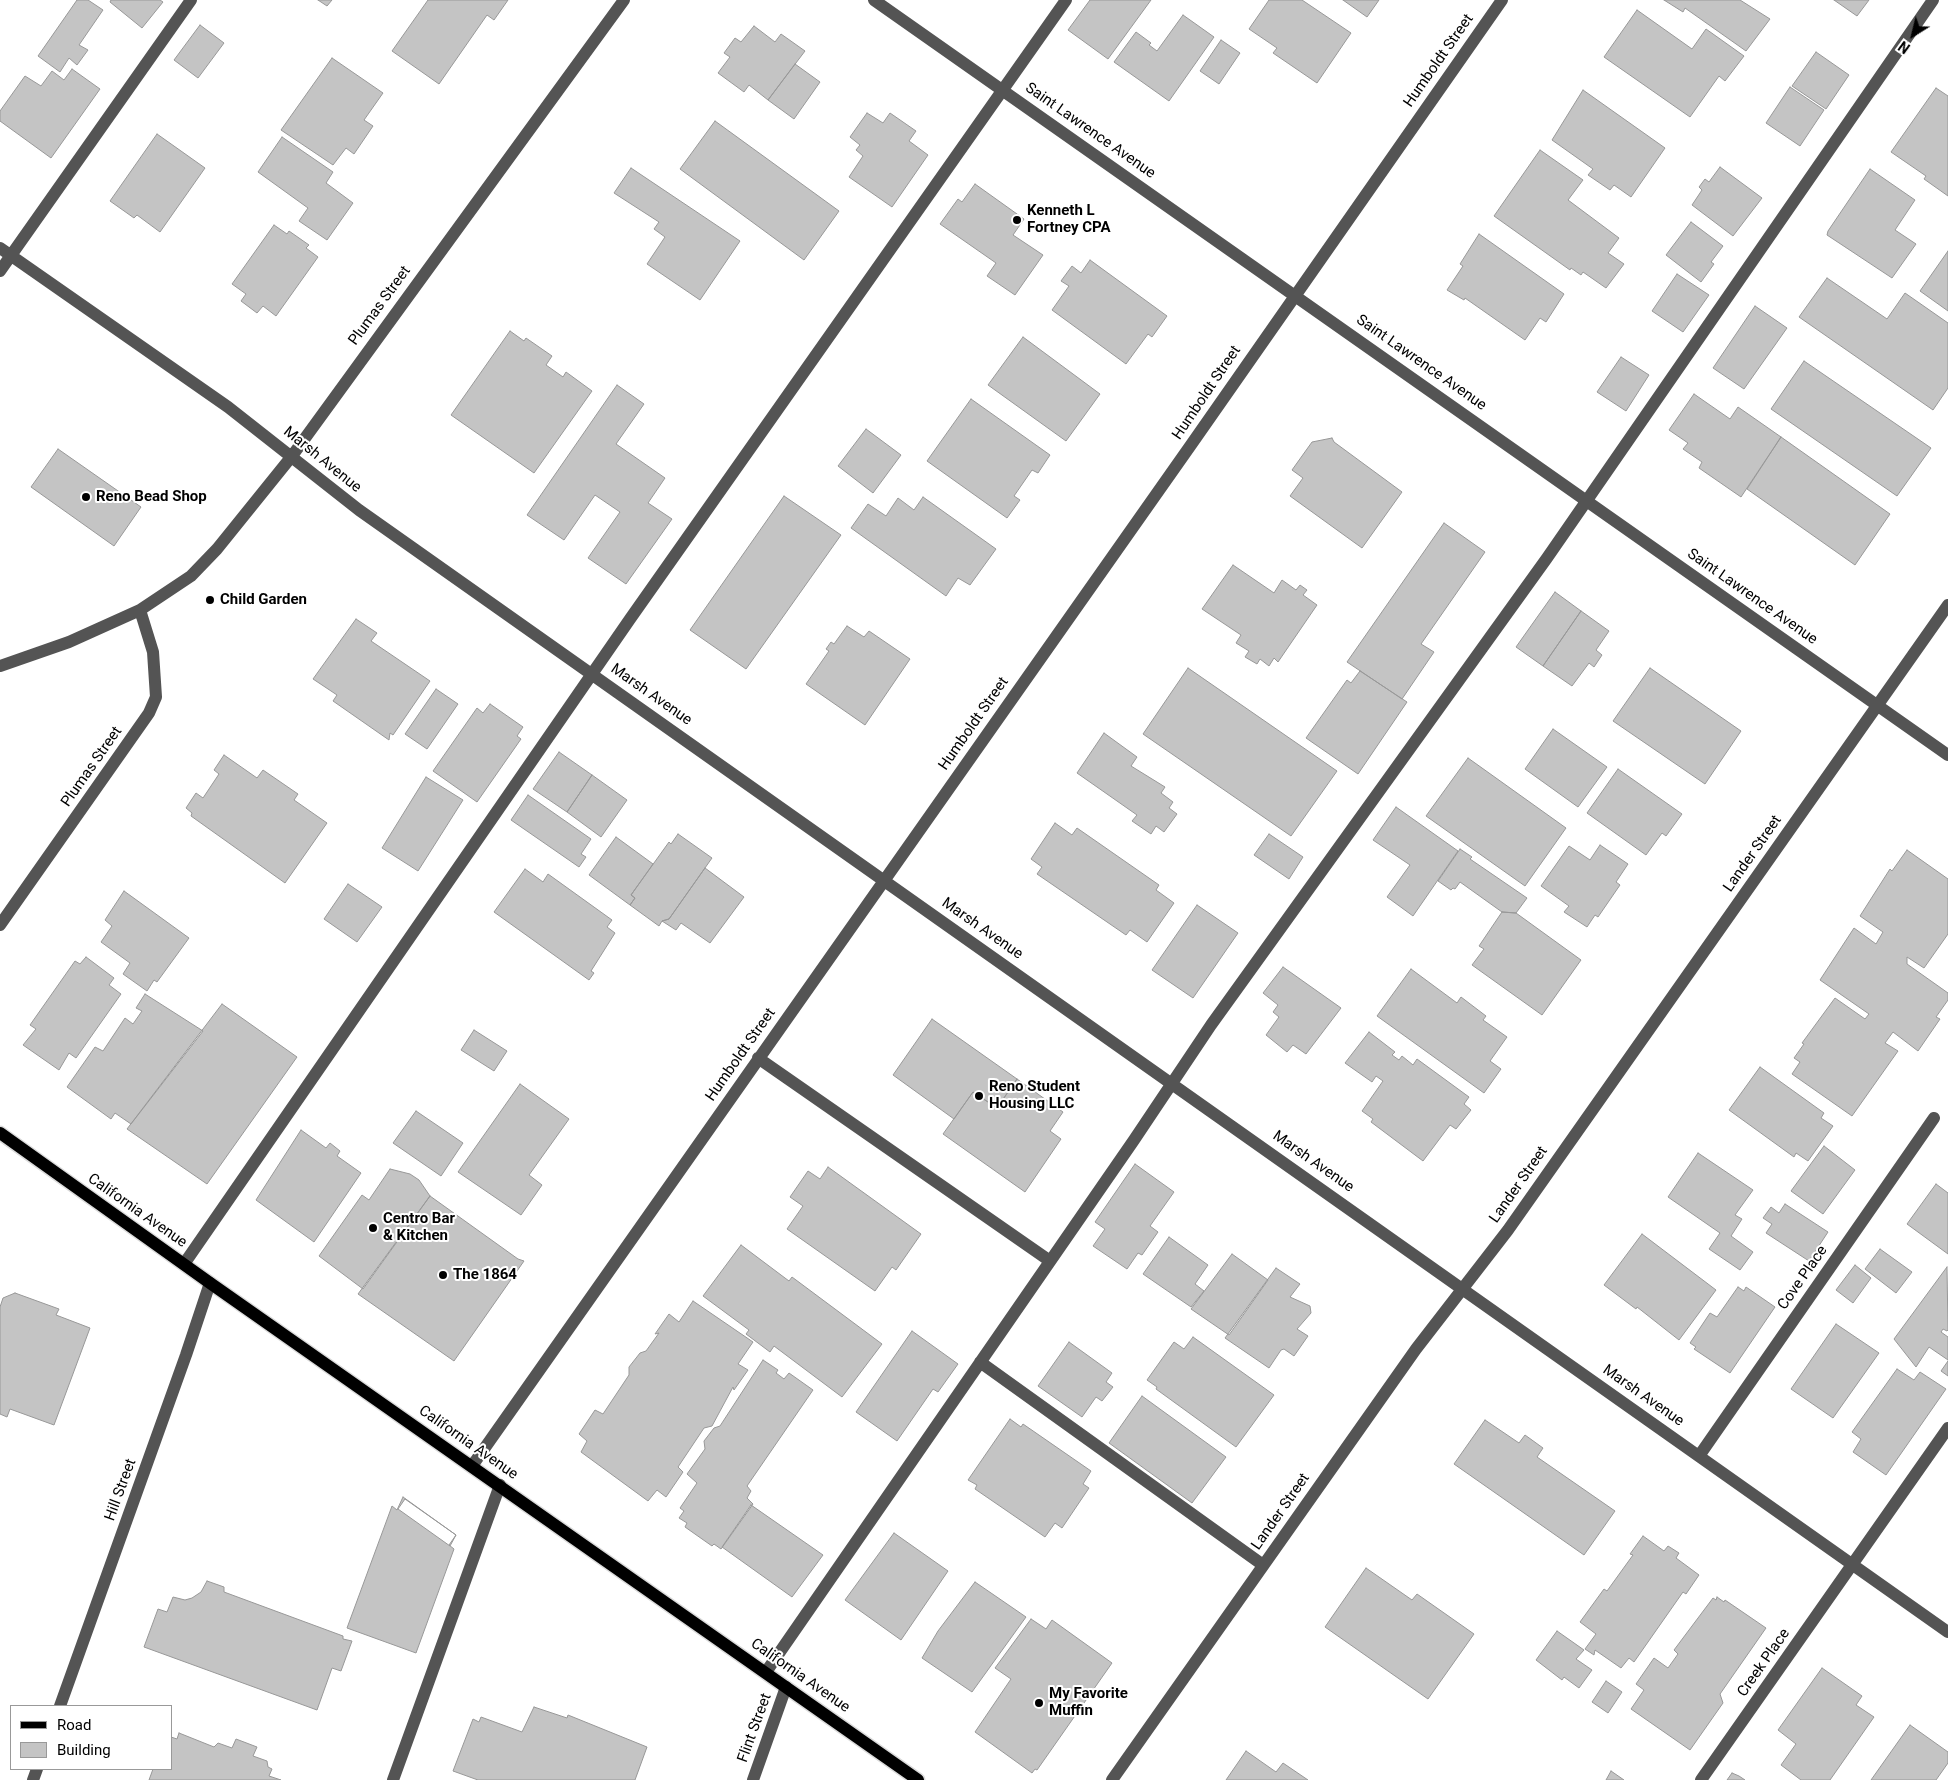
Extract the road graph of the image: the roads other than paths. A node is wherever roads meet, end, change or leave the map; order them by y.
1 (191, 0) edge
2 (624, 0) edge
3 (874, 0) edge
4 (1066, 0) edge
5 (1502, 0) edge
6 (1933, 0) edge
7 (1002, 89) junction
8 (0, 248) edge
9 (11, 256) junction
10 (0, 271) edge
11 (1295, 294) junction
12 (292, 456) junction
13 (1586, 500) junction
14 (1948, 605) edge
15 (140, 610) junction
16 (0, 666) edge
17 (593, 674) junction
18 (1877, 706) junction
19 (1948, 755) edge
20 (884, 879) junction
21 (0, 926) edge
22 (758, 1058) junction
23 (1172, 1083) junction
24 (1934, 1118) dead end
25 (0, 1133) edge
26 (1050, 1262) junction
27 (184, 1264) junction
28 (210, 1283) junction
29 (1462, 1288) junction
30 (980, 1362) junction
31 (1948, 1428) edge
32 (1699, 1456) junction
33 (472, 1466) junction
34 (500, 1485) junction
35 (1263, 1565) junction
36 (1852, 1565) junction
37 (1948, 1632) edge
38 (766, 1672) junction
39 (786, 1687) junction
40 (60, 1705) edge
41 (393, 1780) edge
42 (753, 1780) edge
43 (918, 1780) edge
44 (1112, 1780) edge
45 (1700, 1780) edge

1 - 9 street
2 - 12 street, Plumas Street
3 - 7 street, Saint Lawrence Avenue
4 - 7 street
5 - 11 street, Humboldt Street
6 - 13 street
7 - 11 street, Saint Lawrence Avenue
7 - 17 street
8 - 9 street, Marsh Avenue
9 - 10 street
9 - 12 street, Marsh Avenue
11 - 13 street, Saint Lawrence Avenue
11 - 20 street, Humboldt Street
12 - 15 street, Plumas Street
12 - 17 street, Marsh Avenue
13 - 18 street, Saint Lawrence Avenue
13 - 23 street
14 - 18 street, Lander Street
15 - 16 street, Plumas Street
15 - 21 street, Plumas Street
17 - 20 street, Marsh Avenue
17 - 27 street
18 - 19 street, Saint Lawrence Avenue
18 - 29 street, Lander Street
20 - 22 street, Humboldt Street
20 - 23 street, Marsh Avenue
22 - 26 street
22 - 33 street, Humboldt Street
23 - 26 street
23 - 29 street, Marsh Avenue
24 - 32 street, Cove Place
25 - 27 main road, California Avenue
26 - 30 street
27 - 28 main road, California Avenue
28 - 33 main road, California Avenue
28 - 40 street, Hill Street
29 - 32 street, Marsh Avenue
29 - 35 street, Lander Street
30 - 35 street
30 - 38 street
31 - 36 street, Creek Place
32 - 36 street, Marsh Avenue
33 - 34 main road, California Avenue
34 - 38 main road, California Avenue
34 - 41 street
35 - 44 street, Lander Street
36 - 37 street, Marsh Avenue
36 - 45 street, Creek Place
38 - 39 main road, California Avenue
39 - 42 street, Flint Street
39 - 43 main road, California Avenue

